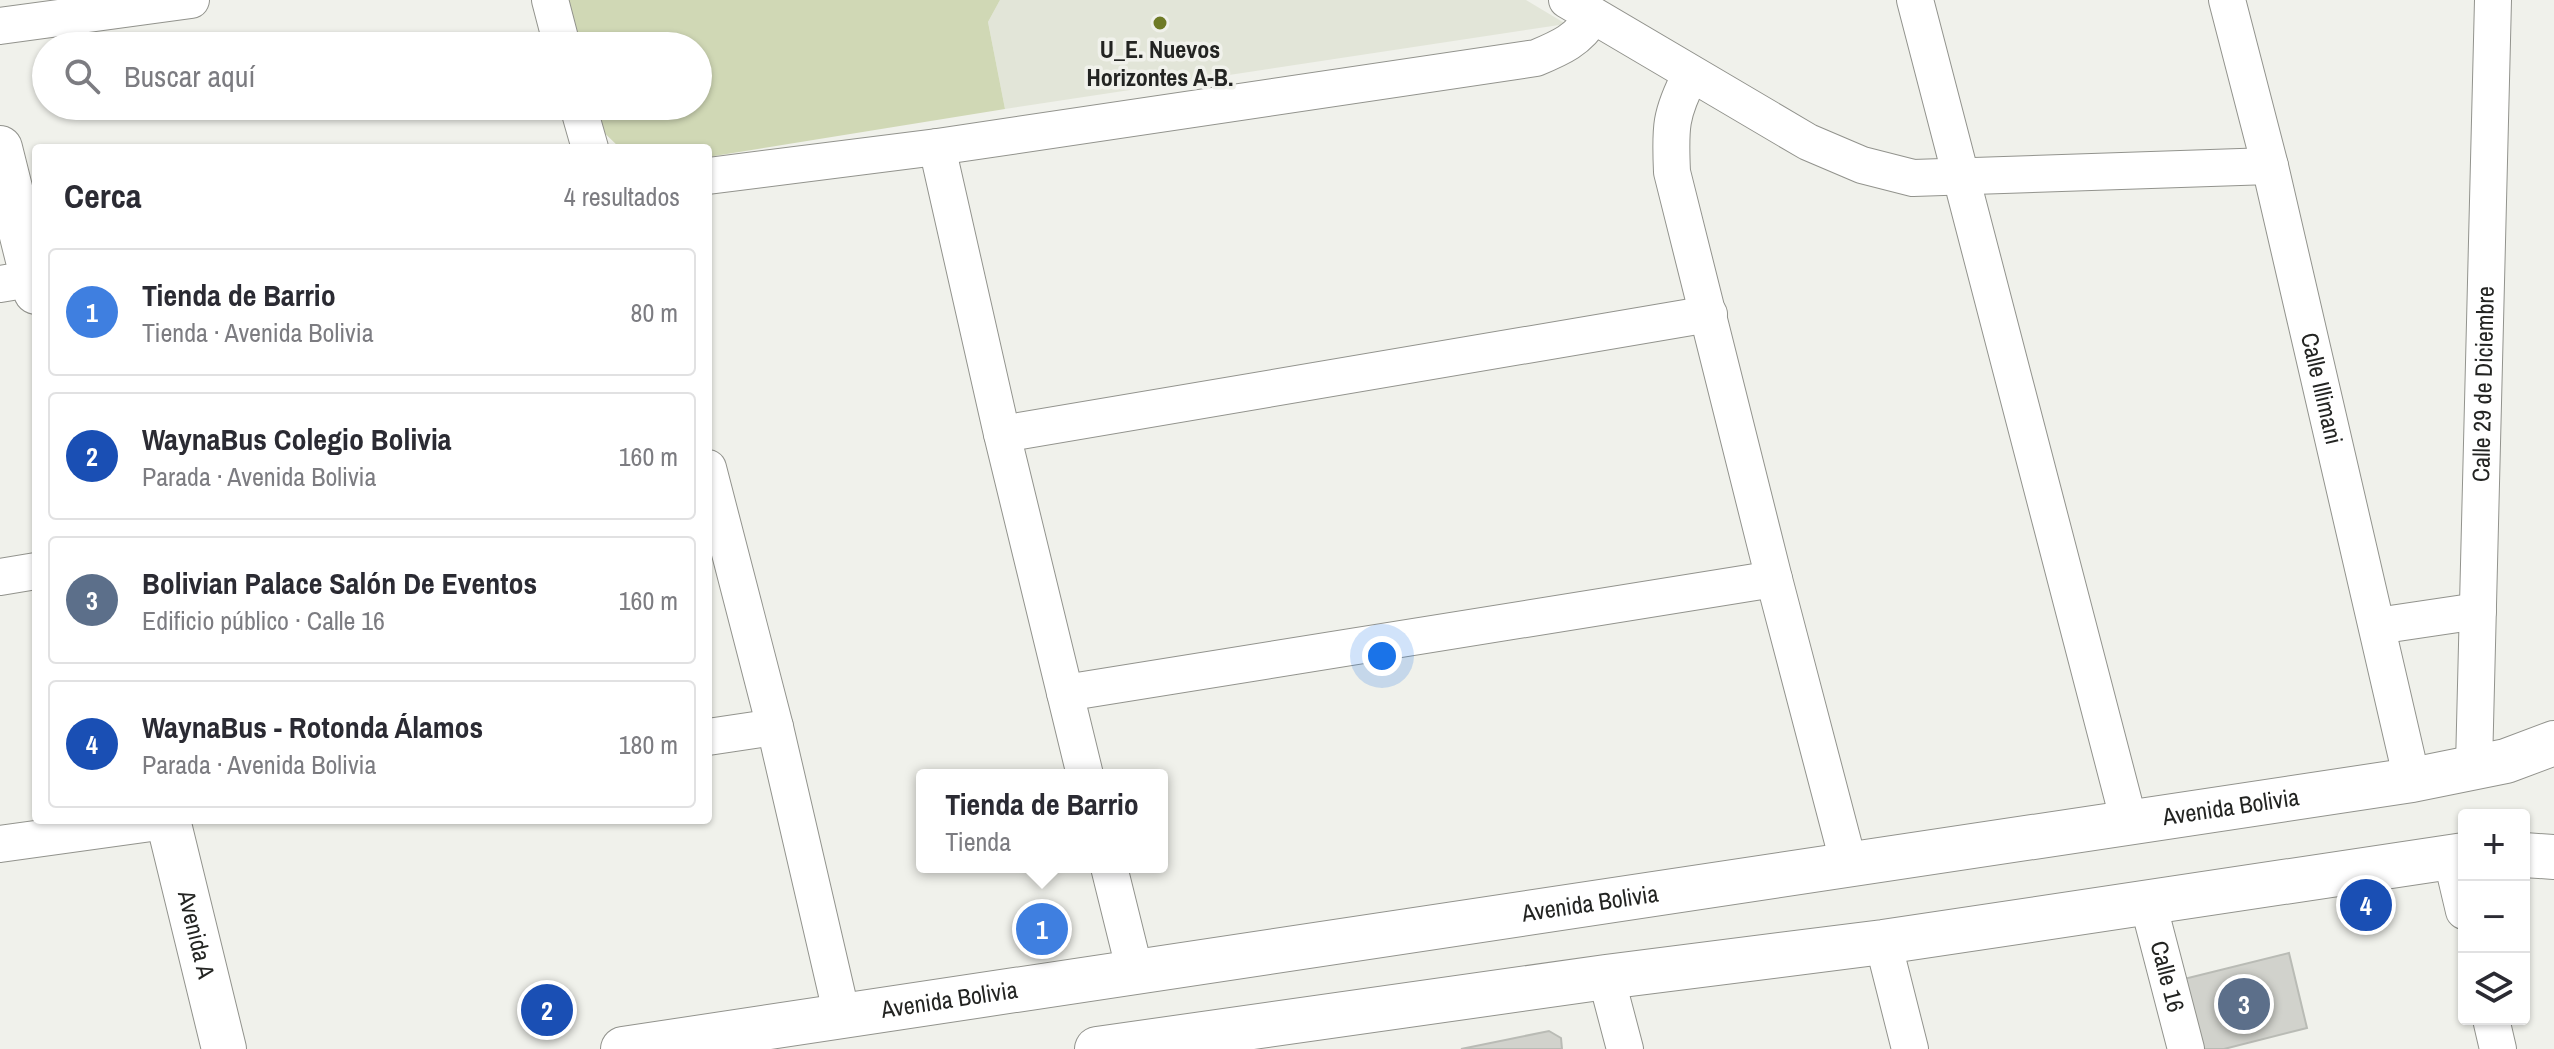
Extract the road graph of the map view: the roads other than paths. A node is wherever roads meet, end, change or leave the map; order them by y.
1 (191, 0) edge
2 (550, 0) edge
3 (1915, 0) edge
4 (2227, 0) edge
5 (2493, 0) edge
6 (1580, 8) edge
7 (0, 26) edge
8 (558, 32) edge
9 (1691, 74) junction
10 (582, 120) edge
11 (589, 144) edge
12 (937, 147) junction
13 (0, 148) edge
14 (2270, 166) junction
15 (712, 175) edge
16 (1961, 178) junction
17 (26, 283) edge
18 (1709, 314) junction
19 (1002, 434) junction
20 (712, 483) edge
21 (32, 572) edge
22 (0, 577) edge
23 (1774, 579) junction
24 (2478, 611) junction
25 (2377, 626) junction
26 (1065, 693) junction
27 (775, 727) junction
28 (712, 736) edge
29 (2554, 743) edge
30 (2474, 766) junction
31 (1084, 769) edge
32 (2412, 780) junction
33 (2129, 822) junction
34 (142, 824) edge
35 (171, 824) edge
36 (0, 844) edge
37 (2530, 855) edge
38 (2457, 856) edge
39 (2554, 857) edge
40 (1849, 865) junction
41 (1110, 873) edge
42 (2460, 881) edge
43 (2148, 903) junction
44 (1883, 942) junction
45 (1135, 972) junction
46 (1606, 977) junction
47 (842, 1016) junction
48 (2492, 1025) edge
49 (1162, 1044) edge
50 (224, 1049) edge
51 (623, 1049) edge
52 (1097, 1049) edge
53 (1625, 1049) edge
54 (1910, 1049) edge
55 (2186, 1049) edge
56 (2498, 1049) edge

1 - 7 street
2 - 8 street
3 - 16 street
4 - 14 street, Calle Illimani
5 - 24 street, Calle 29 de Diciembre
6 - 9 street
6 - 12 street
9 - 16 street
9 - 18 street
10 - 11 street
12 - 15 street
12 - 19 street
13 - 17 main road
14 - 16 street
14 - 25 street, Calle Illimani
16 - 33 street
18 - 19 street
18 - 23 street
19 - 26 street
20 - 27 street
21 - 22 street
23 - 26 street
23 - 40 street
24 - 25 street
24 - 30 street, Calle 29 de Diciembre
25 - 32 street, Calle Illimani
26 - 31 street
27 - 28 street
27 - 47 street
29 - 30 main road, Avenida Bolivia
30 - 32 main road, Avenida Bolivia
32 - 33 main road, Avenida Bolivia
33 - 40 main road, Avenida Bolivia
34 - 36 street
35 - 50 main road, Avenida A
37 - 39 main road
38 - 42 street
38 - 43 main road
40 - 45 main road, Avenida Bolivia
41 - 45 street
43 - 44 main road
43 - 55 street, Calle 16
44 - 46 main road
44 - 54 street
45 - 47 main road, Avenida Bolivia
46 - 49 main road
46 - 53 street
47 - 51 main road, Avenida Bolivia
48 - 56 street
49 - 52 main road

